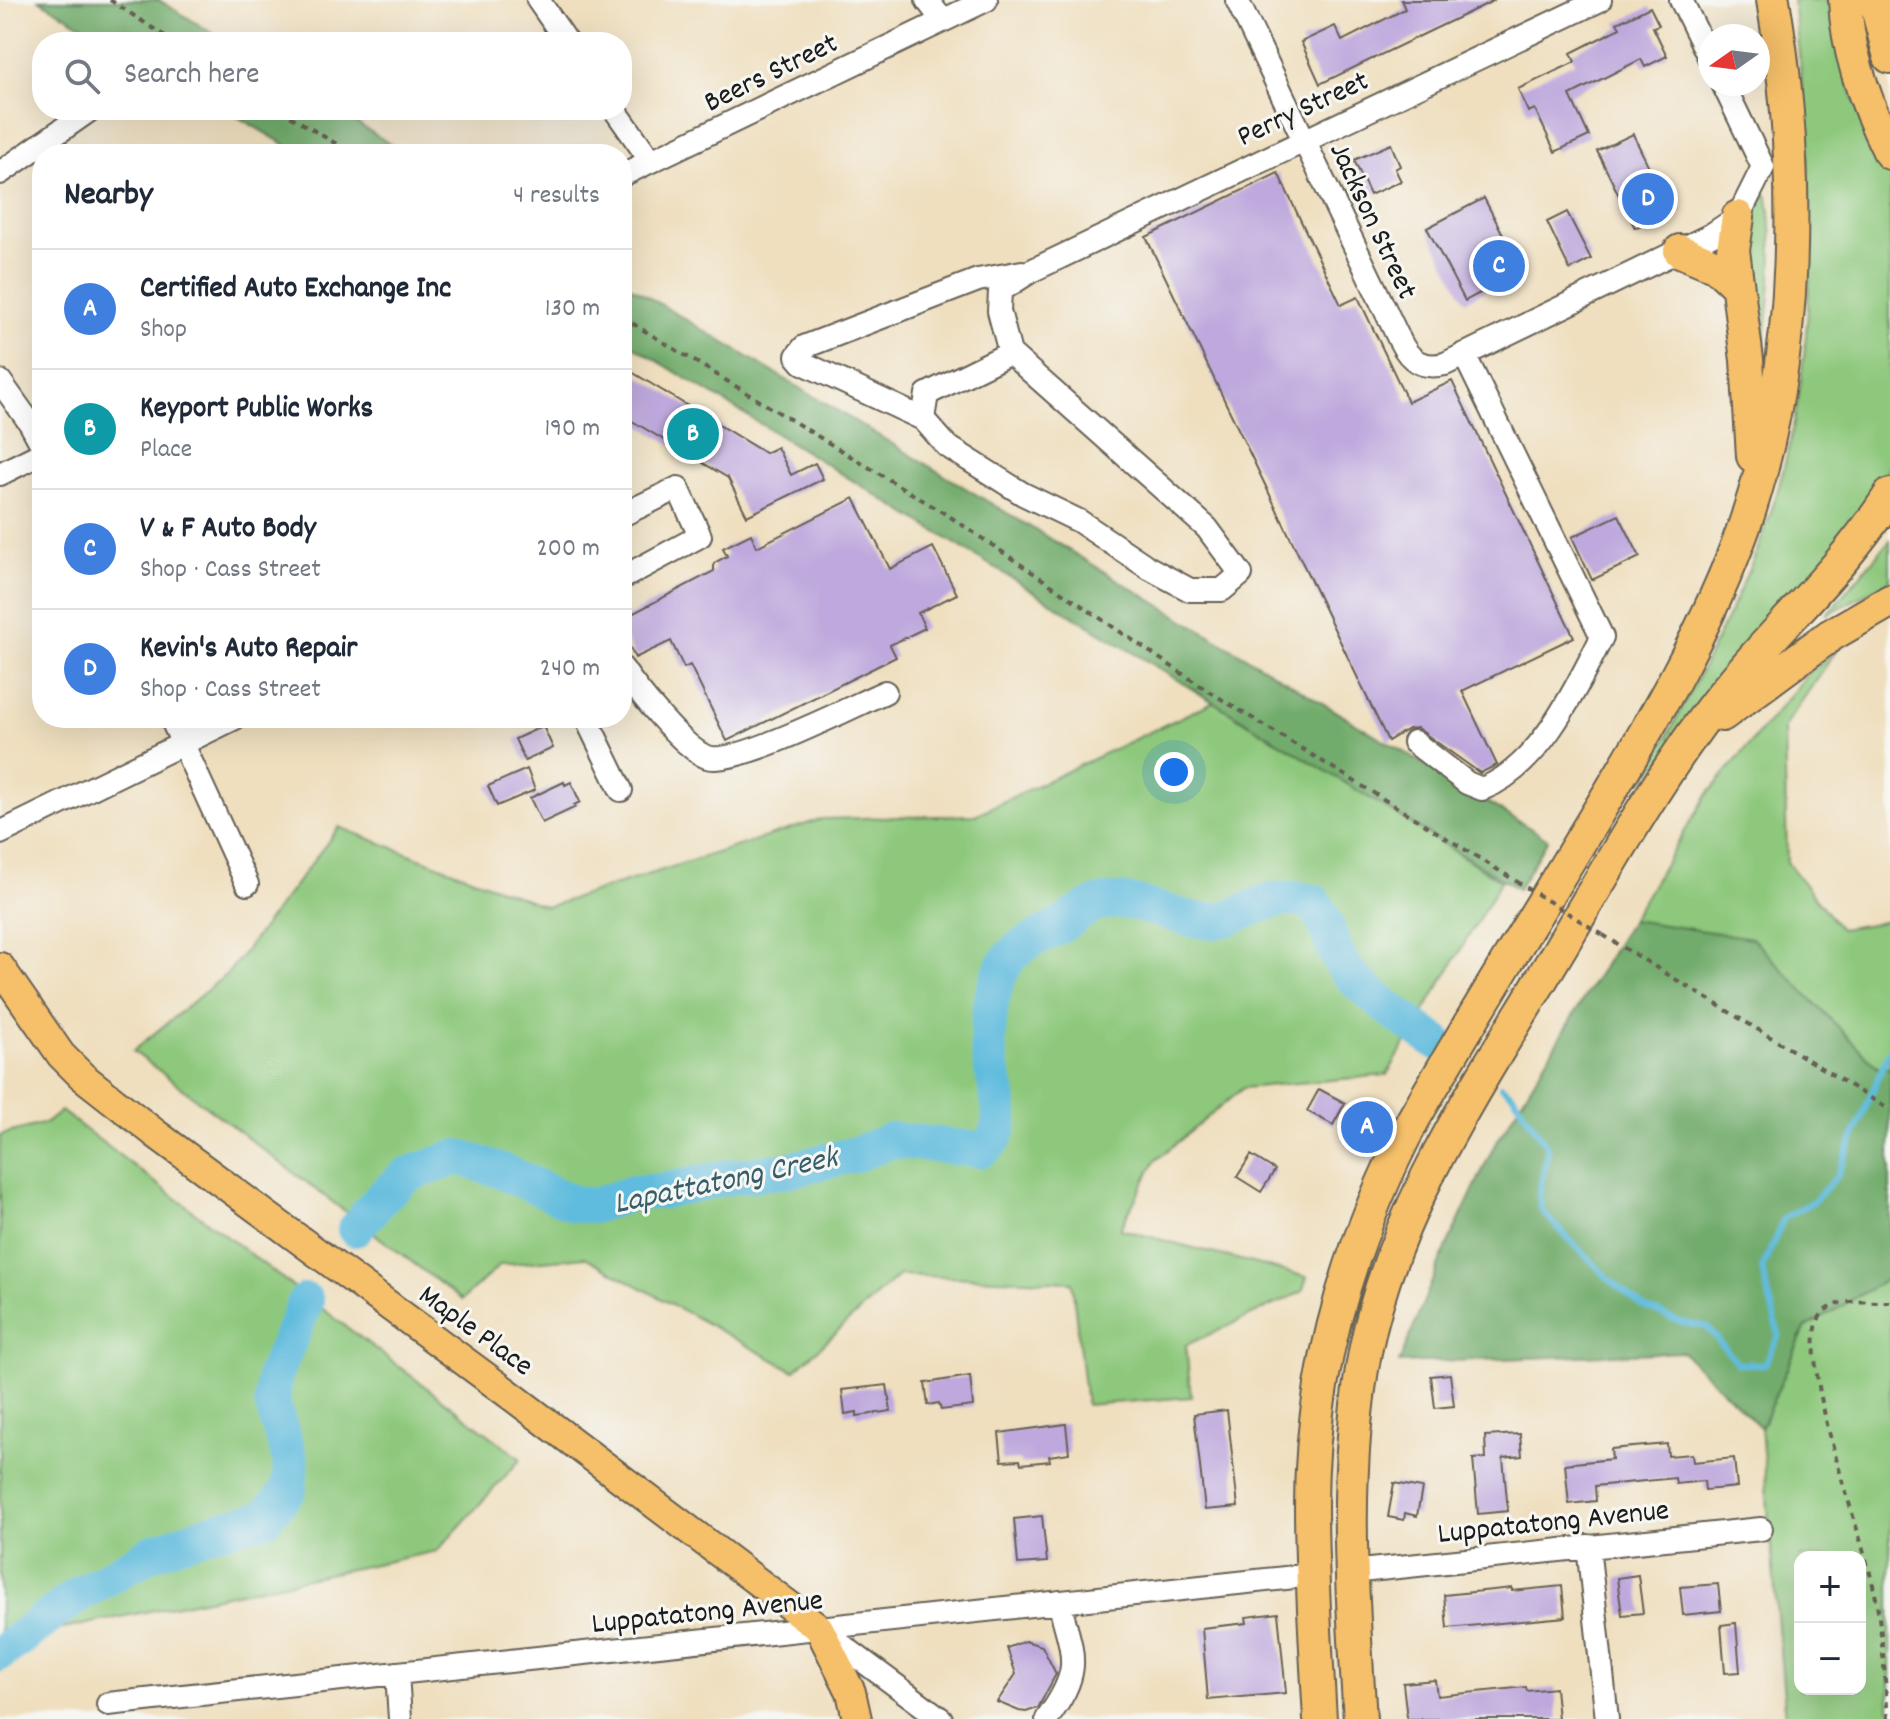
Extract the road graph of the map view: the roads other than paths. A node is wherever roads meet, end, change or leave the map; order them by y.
1 (538, 0) edge
2 (927, 0) edge
3 (986, 0) edge
4 (1237, 0) edge
5 (1600, 0) edge
6 (1681, 0) edge
7 (1773, 0) edge
8 (1845, 0) edge
9 (1875, 0) edge
10 (943, 21) junction
11 (560, 32) edge
12 (1698, 35) edge
13 (1890, 57) edge
14 (1731, 96) edge
15 (76, 120) edge
16 (622, 120) edge
17 (1303, 139) junction
18 (41, 144) edge
19 (32, 151) edge
20 (1890, 153) edge
21 (651, 161) junction
22 (1776, 165) junction
23 (632, 170) edge
24 (0, 173) edge
25 (1738, 217) junction
26 (1680, 251) junction
27 (1031, 271) junction
28 (1737, 286) junction
29 (1010, 353) junction
30 (1464, 354) junction
31 (0, 381) edge
32 (923, 419) junction
33 (32, 427) edge
34 (32, 458) edge
35 (0, 474) edge
36 (1755, 490) junction
37 (1890, 495) edge
38 (632, 510) edge
39 (632, 573) edge
40 (1890, 601) edge
41 (632, 680) edge
42 (885, 692) dead end
43 (176, 728) edge
44 (215, 728) edge
45 (591, 728) edge
46 (1690, 738) junction
47 (1414, 742) dead end
48 (183, 744) junction
49 (621, 790) dead end
50 (0, 833) edge
51 (247, 884) dead end
52 (0, 967) edge
53 (1761, 1529) dead end
54 (1588, 1546) junction
55 (1351, 1572) junction
56 (1313, 1575) junction
57 (1059, 1602) junction
58 (819, 1628) junction
59 (397, 1673) junction
60 (108, 1704) dead end
61 (400, 1719) edge
62 (857, 1719) edge
63 (941, 1719) edge
64 (1047, 1719) edge
65 (1320, 1719) edge
66 (1360, 1719) edge
67 (1607, 1719) edge

1 - 11 street
2 - 10 street
3 - 10 street, Beers Street
4 - 17 street, Jackson Street
5 - 17 street, Perry Street
6 - 12 street
7 - 22 highway
8 - 20 highway
9 - 13 highway
10 - 21 street, Beers Street
14 - 22 street
15 - 18 street
16 - 21 street
17 - 27 street, Perry Street
17 - 30 street, Jackson Street
19 - 24 street
21 - 23 street, Beers Street
22 - 25 street
22 - 36 highway
25 - 26 street
25 - 28 highway
26 - 28 highway
26 - 30 street
27 - 29 street
27 - 32 street
28 - 36 highway
29 - 32 street
29 - 32 street
30 - 47 street
31 - 33 street
34 - 35 street
36 - 56 highway
37 - 46 highway
38 - 39 street
40 - 46 highway
41 - 42 street
43 - 48 street
44 - 48 street
45 - 49 street
46 - 55 highway
48 - 50 street
48 - 51 street
52 - 58 main road, Maple Place
53 - 54 street, Luppatatong Avenue
54 - 55 street, Luppatatong Avenue
54 - 67 street
55 - 66 highway
56 - 57 street, Luppatatong Avenue
56 - 65 highway
57 - 58 street, Luppatatong Avenue
57 - 64 street
58 - 59 street, Luppatatong Avenue
58 - 62 main road
58 - 63 street, Maple Place
59 - 60 street, Luppatatong Avenue
59 - 61 street

